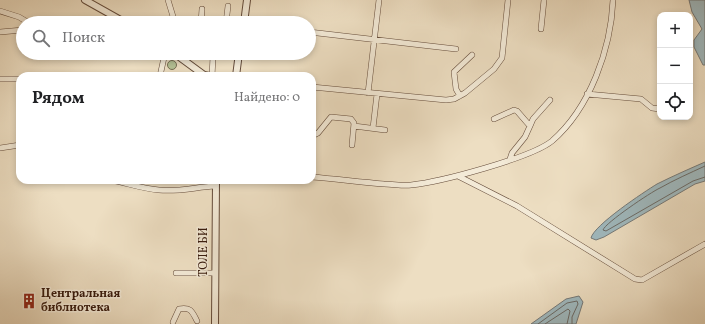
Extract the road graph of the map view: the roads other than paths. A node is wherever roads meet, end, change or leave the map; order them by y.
1 (85, 0) edge
2 (168, 0) edge
3 (247, 0) edge
4 (378, 0) edge
5 (508, 0) edge
6 (544, 0) edge
7 (613, 0) edge
8 (228, 6) dead end
9 (202, 9) dead end
10 (0, 10) edge
11 (16, 16) edge
12 (114, 16) edge
13 (173, 16) edge
14 (202, 16) edge
15 (227, 16) edge
16 (245, 16) edge
17 (541, 29) dead end
18 (16, 31) edge
19 (0, 32) edge
20 (316, 33) edge
21 (374, 40) junction
22 (456, 50) dead end
23 (472, 55) dead end
24 (163, 60) edge
25 (184, 60) edge
26 (215, 60) edge
27 (239, 60) edge
28 (161, 72) edge
29 (201, 72) edge
30 (213, 72) edge
31 (237, 72) edge
32 (0, 79) edge
33 (16, 79) edge
34 (316, 88) edge
35 (368, 93) junction
36 (377, 94) junction
37 (587, 94) junction
38 (460, 96) junction
39 (550, 100) dead end
40 (657, 109) edge
41 (494, 119) dead end
42 (354, 126) junction
43 (530, 126) junction
44 (373, 128) junction
45 (385, 130) dead end
46 (316, 134) edge
47 (352, 145) dead end
48 (16, 146) edge
49 (0, 148) edge
50 (510, 159) junction
51 (458, 176) junction
52 (316, 177) edge
53 (127, 184) edge
54 (212, 184) edge
55 (216, 184) edge
56 (705, 244) edge
57 (176, 273) dead end
58 (214, 274) junction
59 (197, 321) dead end
60 (173, 322) dead end
61 (215, 324) edge

1 - 12 street
2 - 13 street
3 - 16 street
4 - 21 street
5 - 38 street
6 - 17 street
7 - 37 street
8 - 15 street
9 - 14 street
10 - 11 street
18 - 19 street
20 - 21 street
21 - 22 street
21 - 35 street
23 - 38 street
24 - 28 street
25 - 29 street
26 - 30 street
27 - 31 street
32 - 33 street
34 - 35 street
35 - 36 street
36 - 38 street
36 - 44 street
37 - 40 street
37 - 50 street
39 - 43 street
41 - 43 street
42 - 44 street
42 - 46 street
42 - 47 street
43 - 50 street
44 - 45 street
48 - 49 street
50 - 51 street
51 - 52 street
51 - 56 street
53 - 54 street
55 - 58 street, ТОЛЕ БИ
57 - 58 street
58 - 61 street, ТОЛЕ БИ
59 - 60 street

